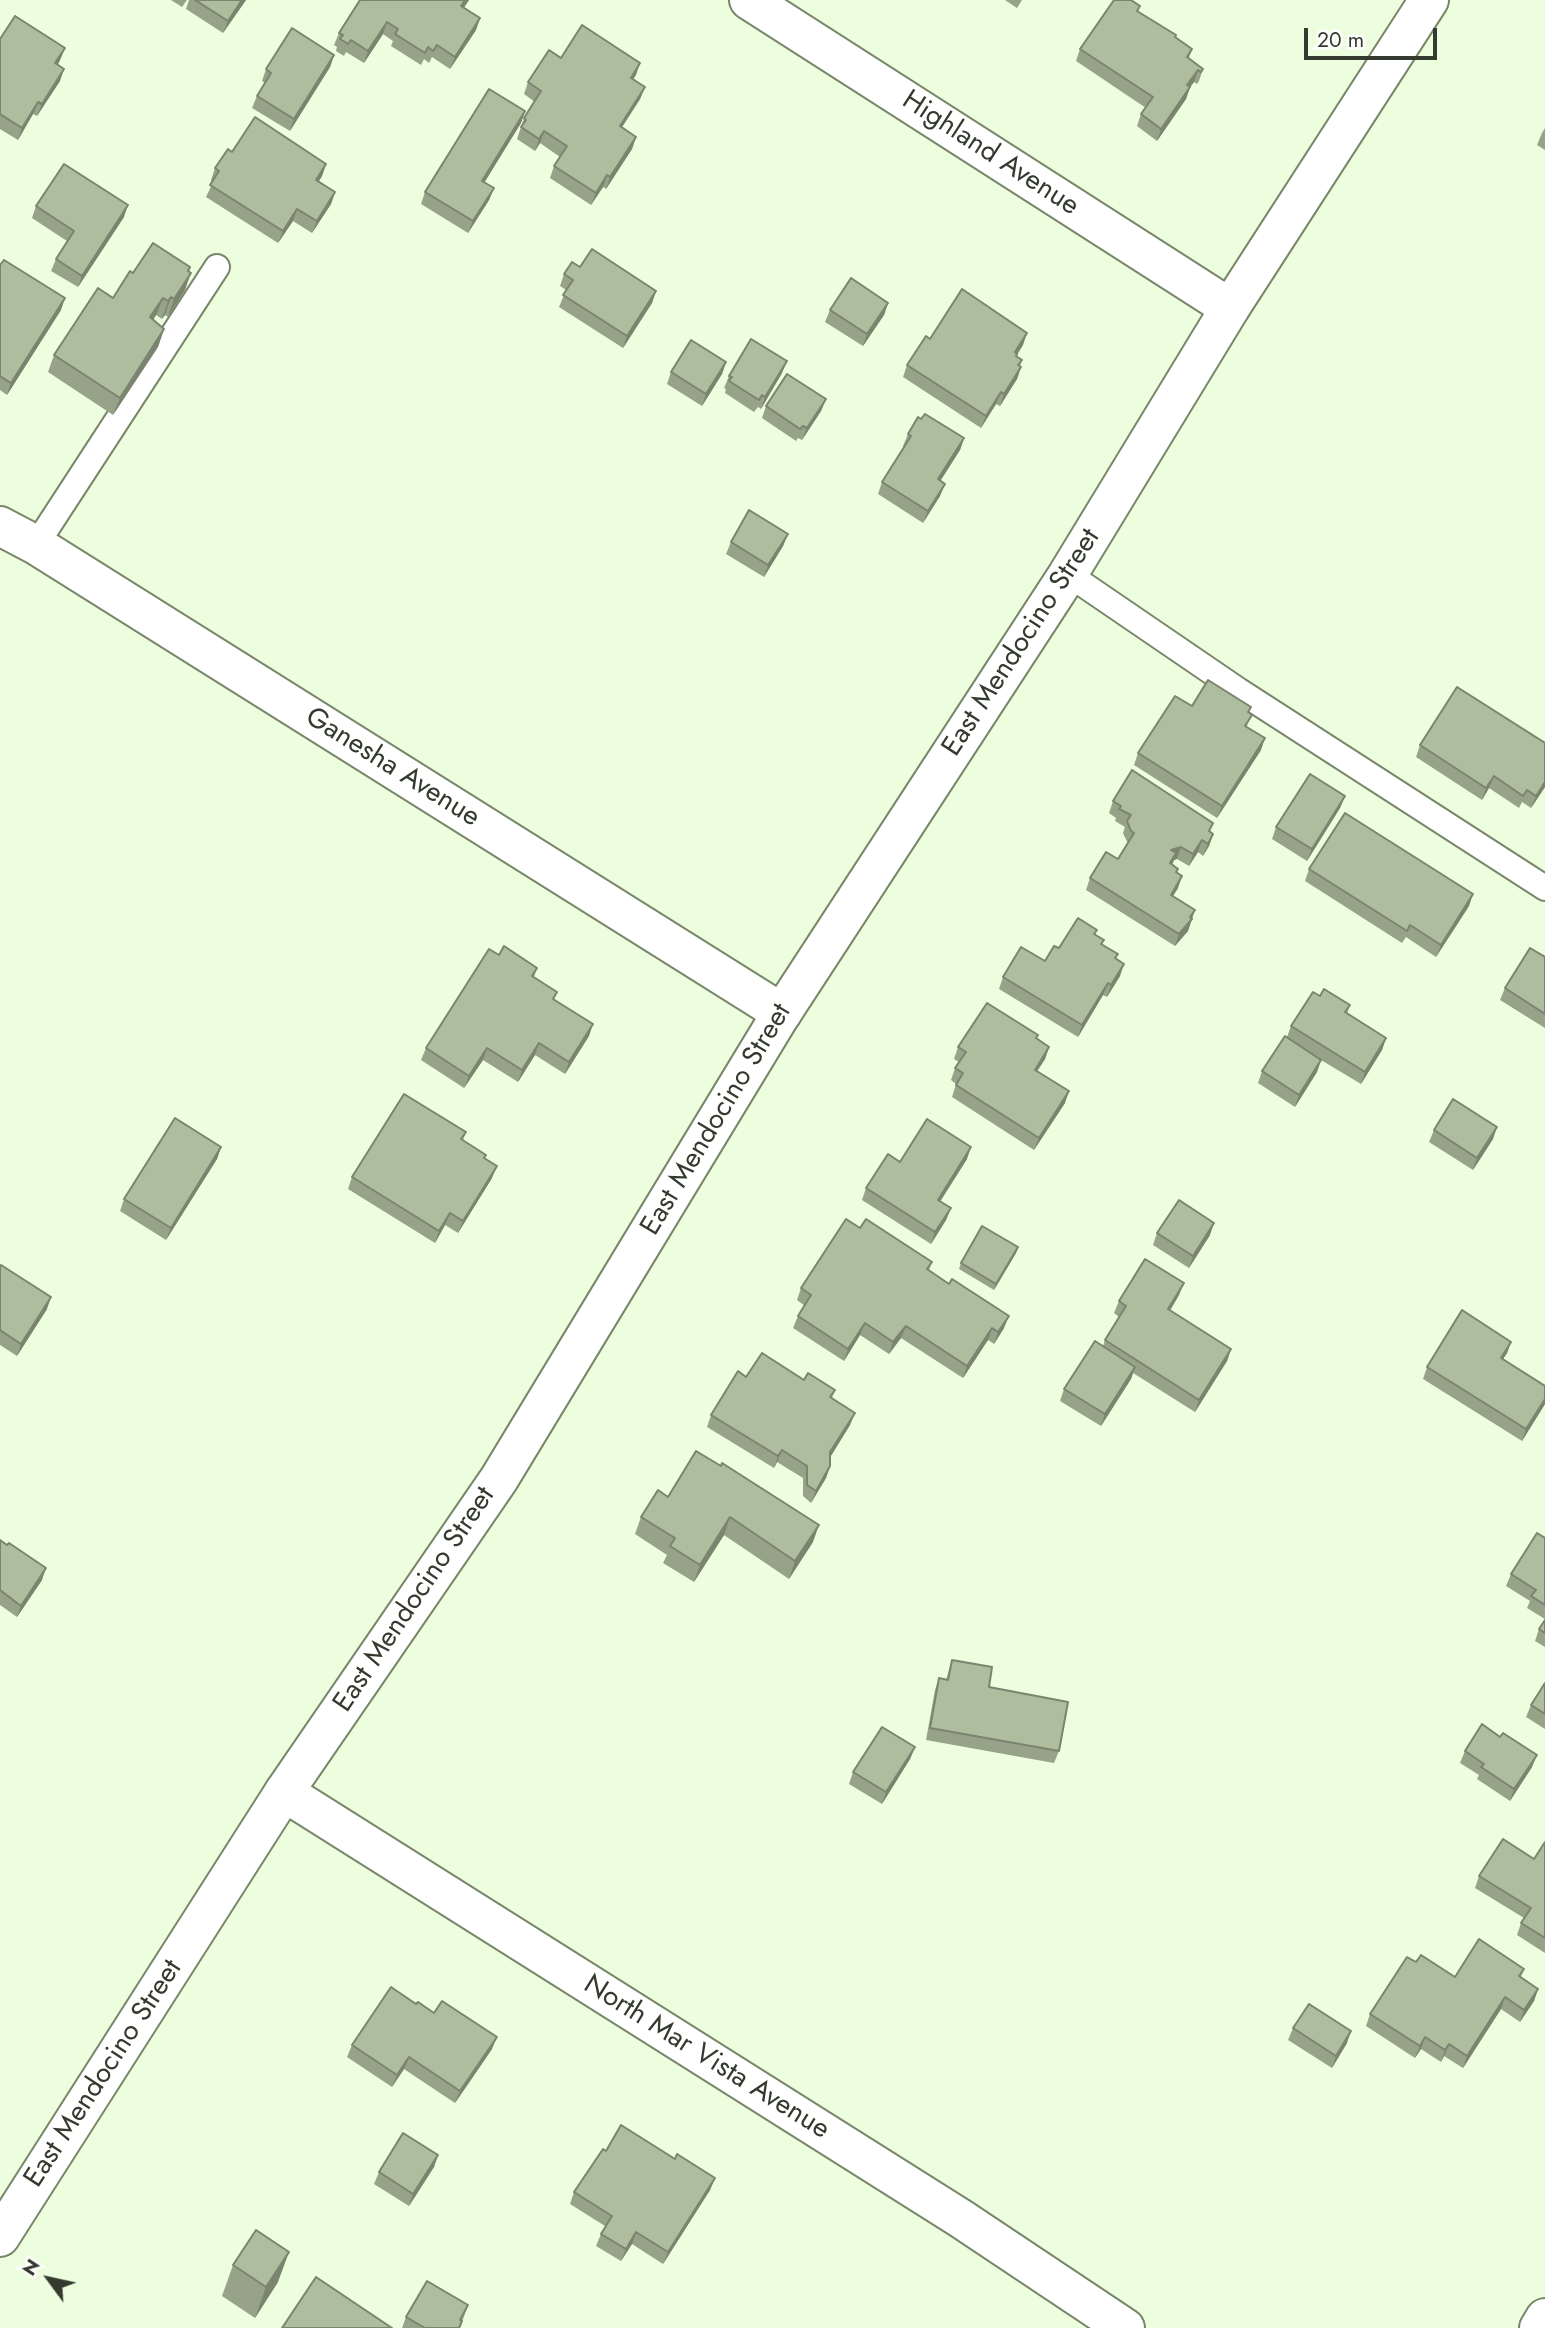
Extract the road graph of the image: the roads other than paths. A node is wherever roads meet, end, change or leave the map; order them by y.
1 (749, 0) edge
2 (1429, 0) edge
3 (217, 267) dead end
4 (1230, 308) junction
5 (0, 526) edge
6 (36, 545) junction
7 (1068, 574) junction
8 (1545, 888) edge
9 (782, 1013) junction
10 (284, 1792) junction
11 (0, 2237) edge
12 (1545, 2318) edge
13 (1125, 2328) edge
14 (1539, 2328) edge

1 - 4 street, Highland Avenue
2 - 4 street, East Mendocino Street
3 - 6 lane
4 - 7 street, East Mendocino Street
5 - 6 street, Ganesha Avenue
6 - 9 street, Ganesha Avenue
7 - 8 lane
7 - 9 street, East Mendocino Street
9 - 10 street, East Mendocino Street
10 - 11 street, East Mendocino Street
10 - 13 street, North Mar Vista Avenue
12 - 14 street

